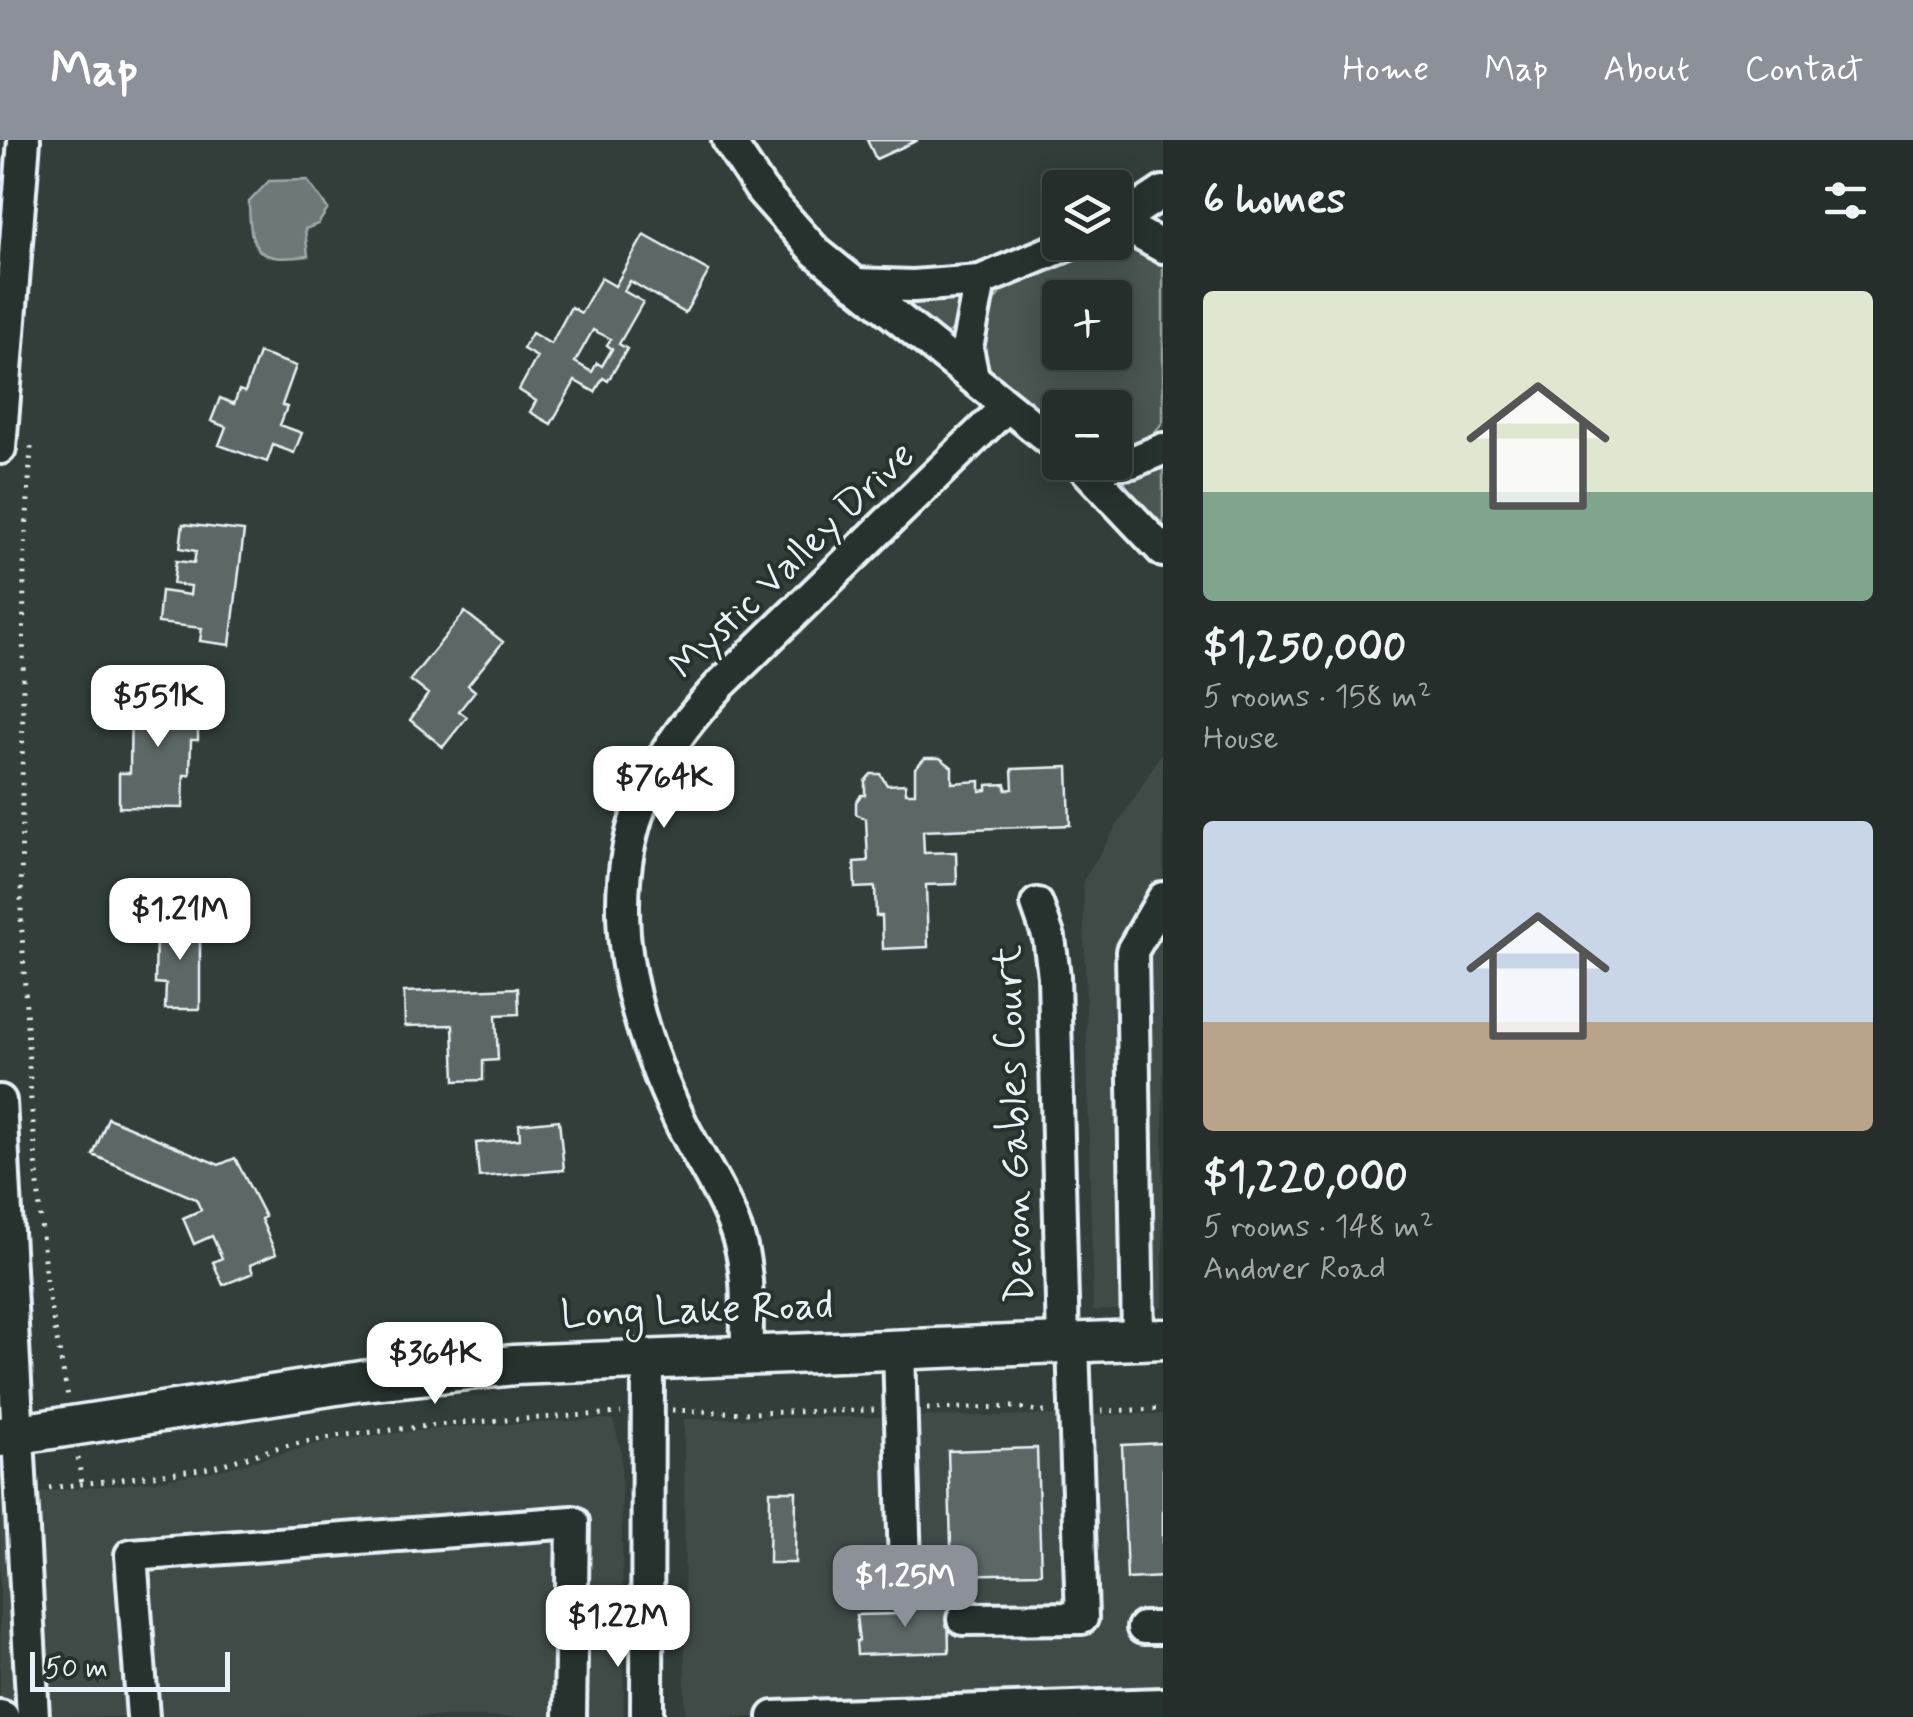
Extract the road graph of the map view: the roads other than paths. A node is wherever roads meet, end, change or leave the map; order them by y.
1 (24, 140) edge
2 (728, 140) edge
3 (1163, 192) edge
4 (1132, 212) edge
5 (1132, 231) edge
6 (1163, 247) edge
7 (1042, 255) edge
8 (980, 281) junction
9 (855, 284) junction
10 (972, 377) junction
11 (1006, 407) junction
12 (1042, 435) edge
13 (0, 448) edge
14 (1163, 449) edge
15 (1132, 462) edge
16 (1094, 480) edge
17 (1163, 551) edge
18 (1163, 898) edge
19 (1037, 904) dead end
20 (0, 1101) edge
21 (1151, 1340) edge
22 (1068, 1343) junction
23 (899, 1348) junction
24 (747, 1354) junction
25 (648, 1358) junction
26 (9, 1436) edge
27 (905, 1569) dead end
28 (963, 1620) dead end
29 (1163, 1704) edge
30 (33, 1717) edge
31 (142, 1717) edge
32 (570, 1717) edge
33 (647, 1717) edge
34 (774, 1717) edge

1 - 13 street
2 - 9 street
3 - 4 street
5 - 6 street
7 - 8 street
8 - 9 street
8 - 10 street
9 - 10 street
10 - 11 street
11 - 12 street
11 - 24 street, Mystic Valley Drive
14 - 15 street
16 - 17 street
18 - 21 street
19 - 22 street, Devon Gables Court
20 - 26 street
21 - 22 main road, Long Lake Road
22 - 23 main road, Long Lake Road
22 - 28 street, Devon Gables Court
23 - 24 main road, Long Lake Road
23 - 27 street
24 - 25 main road, Long Lake Road
25 - 26 main road, Long Lake Road
25 - 33 street
26 - 30 street
29 - 34 street
31 - 32 street

